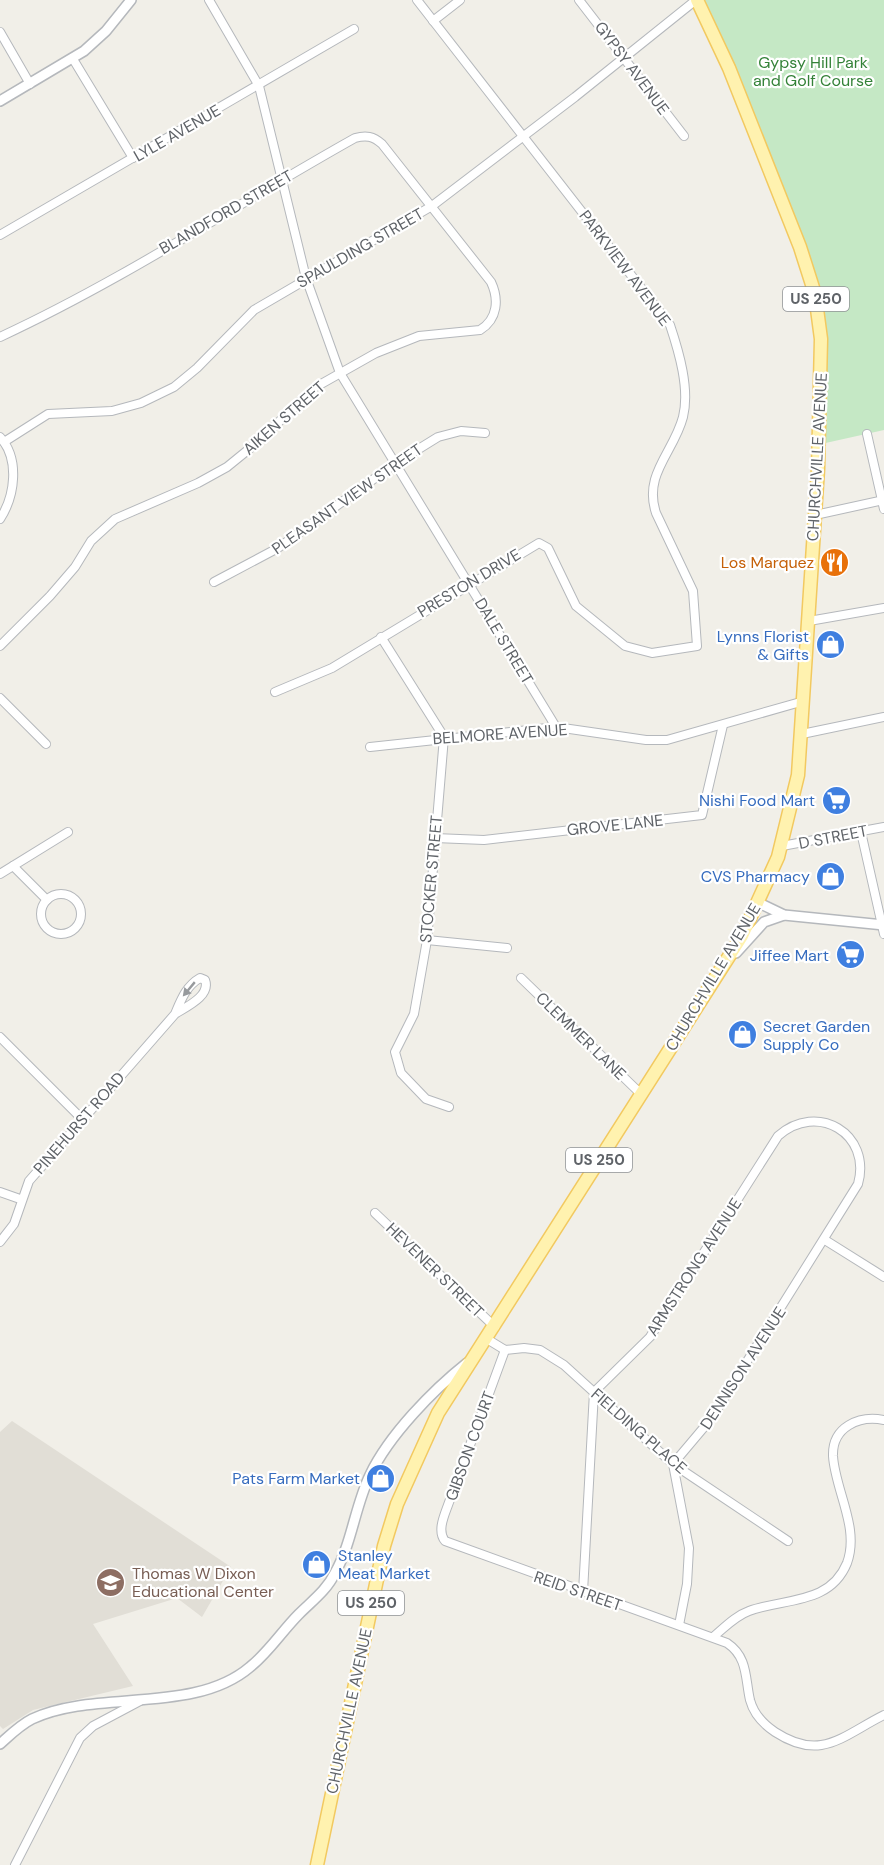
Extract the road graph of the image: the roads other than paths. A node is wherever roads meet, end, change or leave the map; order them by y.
1 (131, 0) edge
2 (210, 0) edge
3 (417, 0) edge
4 (460, 0) edge
5 (579, 0) edge
6 (697, 0) edge
7 (433, 21) junction
8 (354, 29) dead end
9 (0, 32) edge
10 (73, 59) junction
11 (625, 59) junction
12 (30, 84) junction
13 (259, 86) junction
14 (0, 101) edge
15 (524, 136) junction
16 (684, 136) dead end
17 (133, 158) junction
18 (281, 180) junction
19 (432, 206) junction
20 (0, 223) edge
21 (3, 234) edge
22 (306, 278) junction
23 (0, 337) edge
24 (340, 372) junction
25 (484, 433) dead end
26 (867, 434) dead end
27 (2, 440) edge
28 (396, 463) junction
29 (883, 503) edge
30 (815, 515) junction
31 (0, 519) edge
32 (214, 582) dead end
33 (470, 583) junction
34 (884, 608) edge
35 (809, 621) junction
36 (381, 637) junction
37 (0, 646) edge
38 (698, 646) joint
39 (274, 692) dead end
40 (0, 698) edge
41 (804, 701) junction
42 (884, 717) edge
43 (723, 725) junction
44 (556, 727) junction
45 (802, 734) junction
46 (444, 737) junction
47 (46, 744) dead end
48 (370, 747) dead end
49 (884, 827) edge
50 (68, 832) dead end
51 (861, 832) junction
52 (435, 838) junction
53 (782, 846) junction
54 (13, 866) junction
55 (0, 874) edge
56 (47, 900) junction
57 (759, 903) junction
58 (784, 915) junction
59 (884, 927) edge
60 (427, 940) junction
61 (507, 948) dead end
62 (725, 963) junction
63 (520, 978) dead end
64 (175, 1014) junction
65 (0, 1037) edge
66 (641, 1094) junction
67 (449, 1107) dead end
68 (82, 1119) junction
69 (836, 1127) joint
70 (0, 1192) edge
71 (20, 1199) junction
72 (375, 1213) dead end
73 (825, 1239) junction
74 (0, 1242) edge
75 (884, 1277) edge
76 (495, 1327) junction
77 (487, 1339) junction
78 (505, 1350) junction
79 (474, 1358) junction
80 (594, 1392) junction
81 (423, 1404) junction
82 (438, 1413) junction
83 (884, 1419) edge
84 (673, 1464) junction
85 (445, 1541) joint
86 (788, 1541) dead end
87 (582, 1592) junction
88 (679, 1625) junction
89 (713, 1637) junction
90 (140, 1701) junction
91 (884, 1715) edge
92 (876, 1719) junction
93 (884, 1723) edge
94 (0, 1744) edge
95 (15, 1865) edge
96 (317, 1865) edge

1 - 10 street
2 - 13 street, DALE STREET
3 - 7 street, PARKVIEW AVENUE
4 - 7 street
5 - 11 street, GYPSY AVENUE
6 - 11 street, SPAULDING STREET
6 - 30 main road, CHURCHVILLE AVENUE / US 250
7 - 15 street, PARKVIEW AVENUE
8 - 13 street, LYLE AVENUE
9 - 12 street
10 - 12 street
10 - 17 street
11 - 15 street, SPAULDING STREET
11 - 16 street, GYPSY AVENUE
12 - 14 street
13 - 17 street, LYLE AVENUE
13 - 18 street, DALE STREET
15 - 19 street, SPAULDING STREET
15 - 38 street, PARKVIEW AVENUE
17 - 21 street, LYLE AVENUE
18 - 19 street, BLANDFORD STREET
18 - 22 street, DALE STREET
18 - 23 street, BLANDFORD STREET
19 - 22 street, SPAULDING STREET
19 - 24 street, AIKEN STREET
20 - 21 street
22 - 24 street, DALE STREET
22 - 27 street, SPAULDING STREET
24 - 28 street, DALE STREET
24 - 37 street, AIKEN STREET
25 - 28 street, PLEASANT VIEW STREET
26 - 29 street
27 - 31 street
28 - 32 street, PLEASANT VIEW STREET
28 - 33 street, DALE STREET
29 - 30 street
30 - 35 main road, CHURCHVILLE AVENUE / US 250
33 - 36 street, PRESTON DRIVE
33 - 38 street, PRESTON DRIVE
33 - 44 street, DALE STREET
34 - 35 street
35 - 41 main road, CHURCHVILLE AVENUE / US 250
36 - 39 street, PRESTON DRIVE
36 - 46 street
40 - 47 street
41 - 43 street, BELMORE AVENUE
41 - 45 main road, CHURCHVILLE AVENUE / US 250
42 - 45 street
43 - 44 street, BELMORE AVENUE
43 - 52 street, GROVE LANE
44 - 46 street, BELMORE AVENUE
45 - 53 main road, CHURCHVILLE AVENUE / US 250
46 - 48 street, BELMORE AVENUE
46 - 52 street, STOCKER STREET
49 - 51 street, D STREET
50 - 54 street
51 - 53 street, D STREET
51 - 59 street
52 - 60 street, STOCKER STREET
53 - 57 main road, CHURCHVILLE AVENUE / US 250
54 - 55 street
54 - 56 street
56 - 56 street
57 - 58 street
57 - 62 main road, CHURCHVILLE AVENUE / US 250
58 - 59 street
58 - 62 street
60 - 61 street
60 - 67 street, STOCKER STREET
62 - 66 main road, CHURCHVILLE AVENUE / US 250
63 - 66 street, CLEMMER LANE
64 -> 64 street, PINEHURST ROAD
64 - 68 street, PINEHURST ROAD
65 - 68 street
66 - 76 main road, CHURCHVILLE AVENUE / US 250
68 - 71 street, PINEHURST ROAD
69 - 73 street, DENNISON AVENUE
69 - 80 street, ARMSTRONG AVENUE
70 - 71 street
71 - 74 street, PINEHURST ROAD
72 - 76 street, HEVENER STREET
73 - 75 street
73 - 84 street, DENNISON AVENUE
76 - 77 main road, CHURCHVILLE AVENUE / US 250
77 - 78 street
77 - 79 main road, CHURCHVILLE AVENUE / US 250
78 - 80 street, FIELDING PLACE
78 - 85 street, GIBSON COURT
79 - 81 street
79 - 82 main road, CHURCHVILLE AVENUE / US 250
80 - 84 street, FIELDING PLACE
80 - 87 street
81 - 82 street
81 - 90 street
82 - 96 main road, CHURCHVILLE AVENUE / US 250
83 - 89 street
84 - 86 street, FIELDING PLACE
84 - 88 street
85 - 87 street, REID STREET
87 - 88 street, REID STREET
88 - 89 street, REID STREET
89 - 92 street, REID STREET
90 - 94 street
90 - 95 street
91 - 92 street, REID STREET
92 - 93 street

